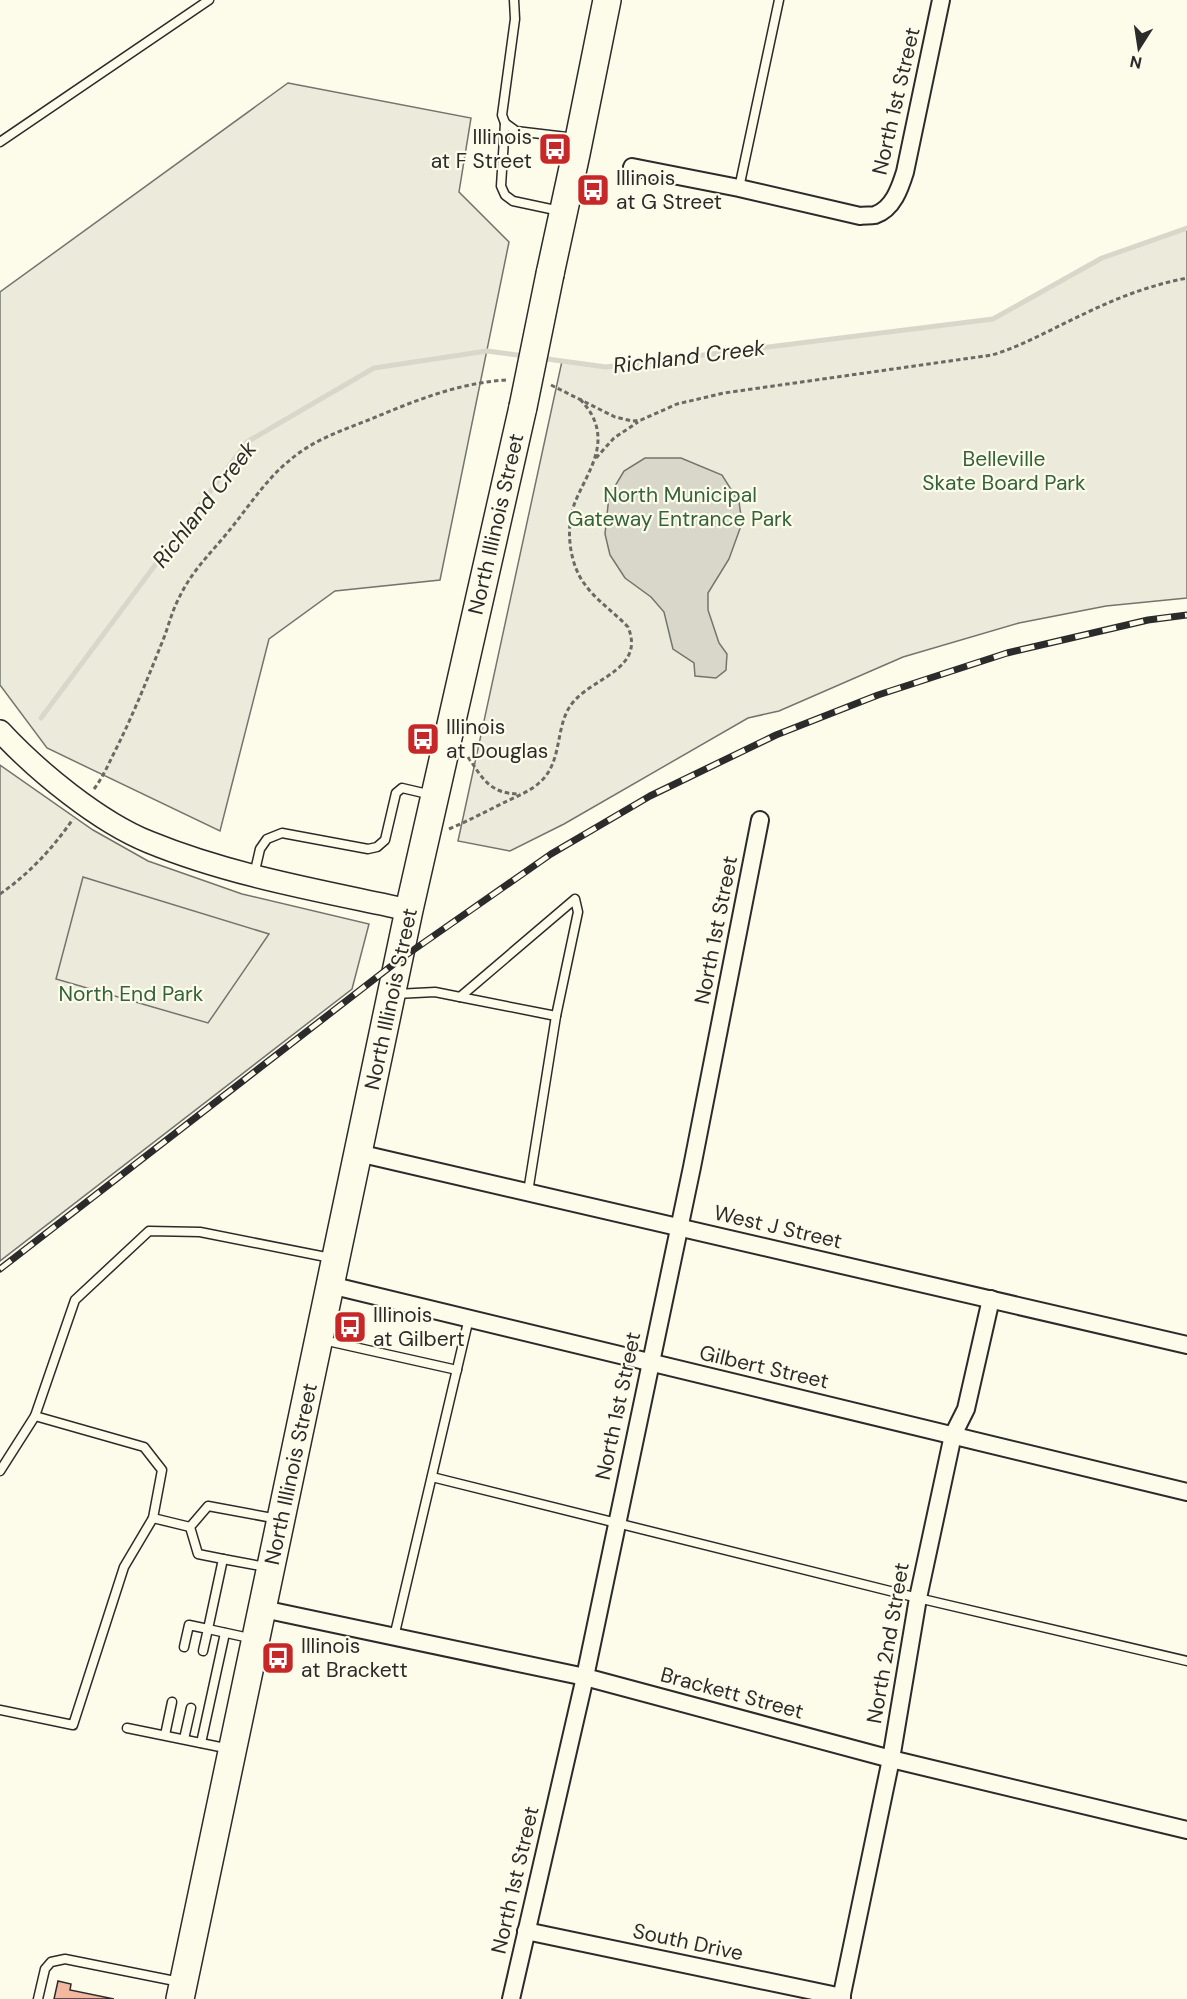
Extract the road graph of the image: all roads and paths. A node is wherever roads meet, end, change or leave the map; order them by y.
1 (209, 0) edge
2 (514, 0) edge
3 (607, 0) edge
4 (779, 0) edge
5 (941, 0) edge
6 (505, 123) junction
7 (579, 139) junction
8 (0, 142) edge
9 (632, 167) dead end
10 (739, 188) junction
11 (564, 212) junction
12 (579, 398) dead end
13 (641, 420) dead end
14 (595, 460) junction
15 (0, 731) edge
16 (450, 731) junction
17 (521, 794) junction
18 (435, 795) junction
19 (760, 820) dead end
20 (460, 824) dead end
21 (254, 875) junction
22 (409, 910) junction
23 (392, 994) junction
24 (460, 997) junction
25 (556, 1016) junction
26 (358, 1153) junction
27 (528, 1192) junction
28 (679, 1227) junction
29 (333, 1272) junction
30 (991, 1299) junction
31 (469, 1318) junction
32 (319, 1339) junction
33 (1187, 1345) edge
34 (650, 1362) junction
35 (457, 1371) junction
36 (35, 1416) junction
37 (953, 1435) junction
38 (0, 1471) edge
39 (432, 1477) junction
40 (1187, 1492) edge
41 (153, 1518) junction
42 (282, 1520) junction
43 (617, 1522) junction
44 (190, 1527) junction
45 (223, 1559) junction
46 (272, 1569) junction
47 (918, 1598) junction
48 (263, 1609) junction
49 (208, 1629) junction
50 (225, 1633) junction
51 (394, 1637) junction
52 (257, 1640) junction
53 (184, 1647) dead end
54 (203, 1651) dead end
55 (1187, 1661) edge
56 (585, 1677) junction
57 (172, 1702) dead end
58 (191, 1708) dead end
59 (0, 1710) edge
60 (127, 1728) dead end
61 (165, 1735) junction
62 (184, 1739) junction
63 (201, 1743) junction
64 (233, 1750) junction
65 (891, 1759) junction
66 (1187, 1830) edge
67 (526, 1931) junction
68 (182, 1991) edge
69 (841, 1998) edge
70 (38, 1999) edge
71 (511, 1999) edge

1 - 8 lane
2 - 6 lane
3 - 7 main road, North Illinois Street
4 - 10 lane
5 - 10 street, North 1st Street
6 - 7 lane
6 - 11 lane
7 - 11 main road, North Illinois Street
9 - 10 street
11 - 16 main road, North Illinois Street, bridge
12 - 14 path
13 - 14 path
14 - 17 path
15 - 21 street
16 - 17 path
16 - 18 main road, North Illinois Street
17 - 20 path
18 - 21 lane
18 - 22 main road, North Illinois Street
19 - 28 street, North 1st Street
21 - 22 street
22 - 23 main road, North Illinois Street
23 - 24 lane
23 - 26 main road, North Illinois Street
24 - 25 lane
24 - 25 lane
25 - 27 lane
26 - 27 street, West J Street
26 - 29 main road, North Illinois Street
27 - 28 street, West J Street
28 - 30 street, West J Street
28 - 34 street, North 1st Street
29 - 31 street, Gilbert Street
29 - 32 main road, North Illinois Street
29 - 36 lane
30 - 33 street, West J Street
30 - 37 street, North 2nd Street
31 - 34 street, Gilbert Street
31 - 35 lane
32 - 35 lane
32 - 42 main road, North Illinois Street
34 - 37 street, Gilbert Street
34 - 43 street, North 1st Street
35 - 39 lane
36 - 38 lane
36 - 41 lane
37 - 40 street, Gilbert Street
37 - 47 street, North 2nd Street
39 - 43 lane
39 - 51 lane
41 - 44 lane
41 - 59 lane
42 - 44 lane
42 - 46 main road, North Illinois Street
43 - 47 lane
43 - 56 street, North 1st Street
44 - 45 lane
45 - 46 lane
45 - 49 lane
46 - 48 main road, North Illinois Street
47 - 55 lane
47 - 65 street, North 2nd Street
48 - 51 street, Brackett Street
48 - 52 main road, North Illinois Street
49 - 50 lane
49 - 53 lane
49 - 54 lane
50 - 52 lane
50 - 63 lane
51 - 56 street, Brackett Street
52 - 64 main road, North Illinois Street
56 - 65 street, Brackett Street
56 - 67 street, North 1st Street
57 - 61 lane
58 - 62 lane
60 - 61 lane
61 - 62 lane
62 - 63 lane
63 - 64 lane
64 - 68 main road, North Illinois Street
65 - 66 street, Brackett Street
65 - 69 street, North 2nd Street
67 - 69 street, South Drive
67 - 71 street, North 1st Street
68 - 70 lane

